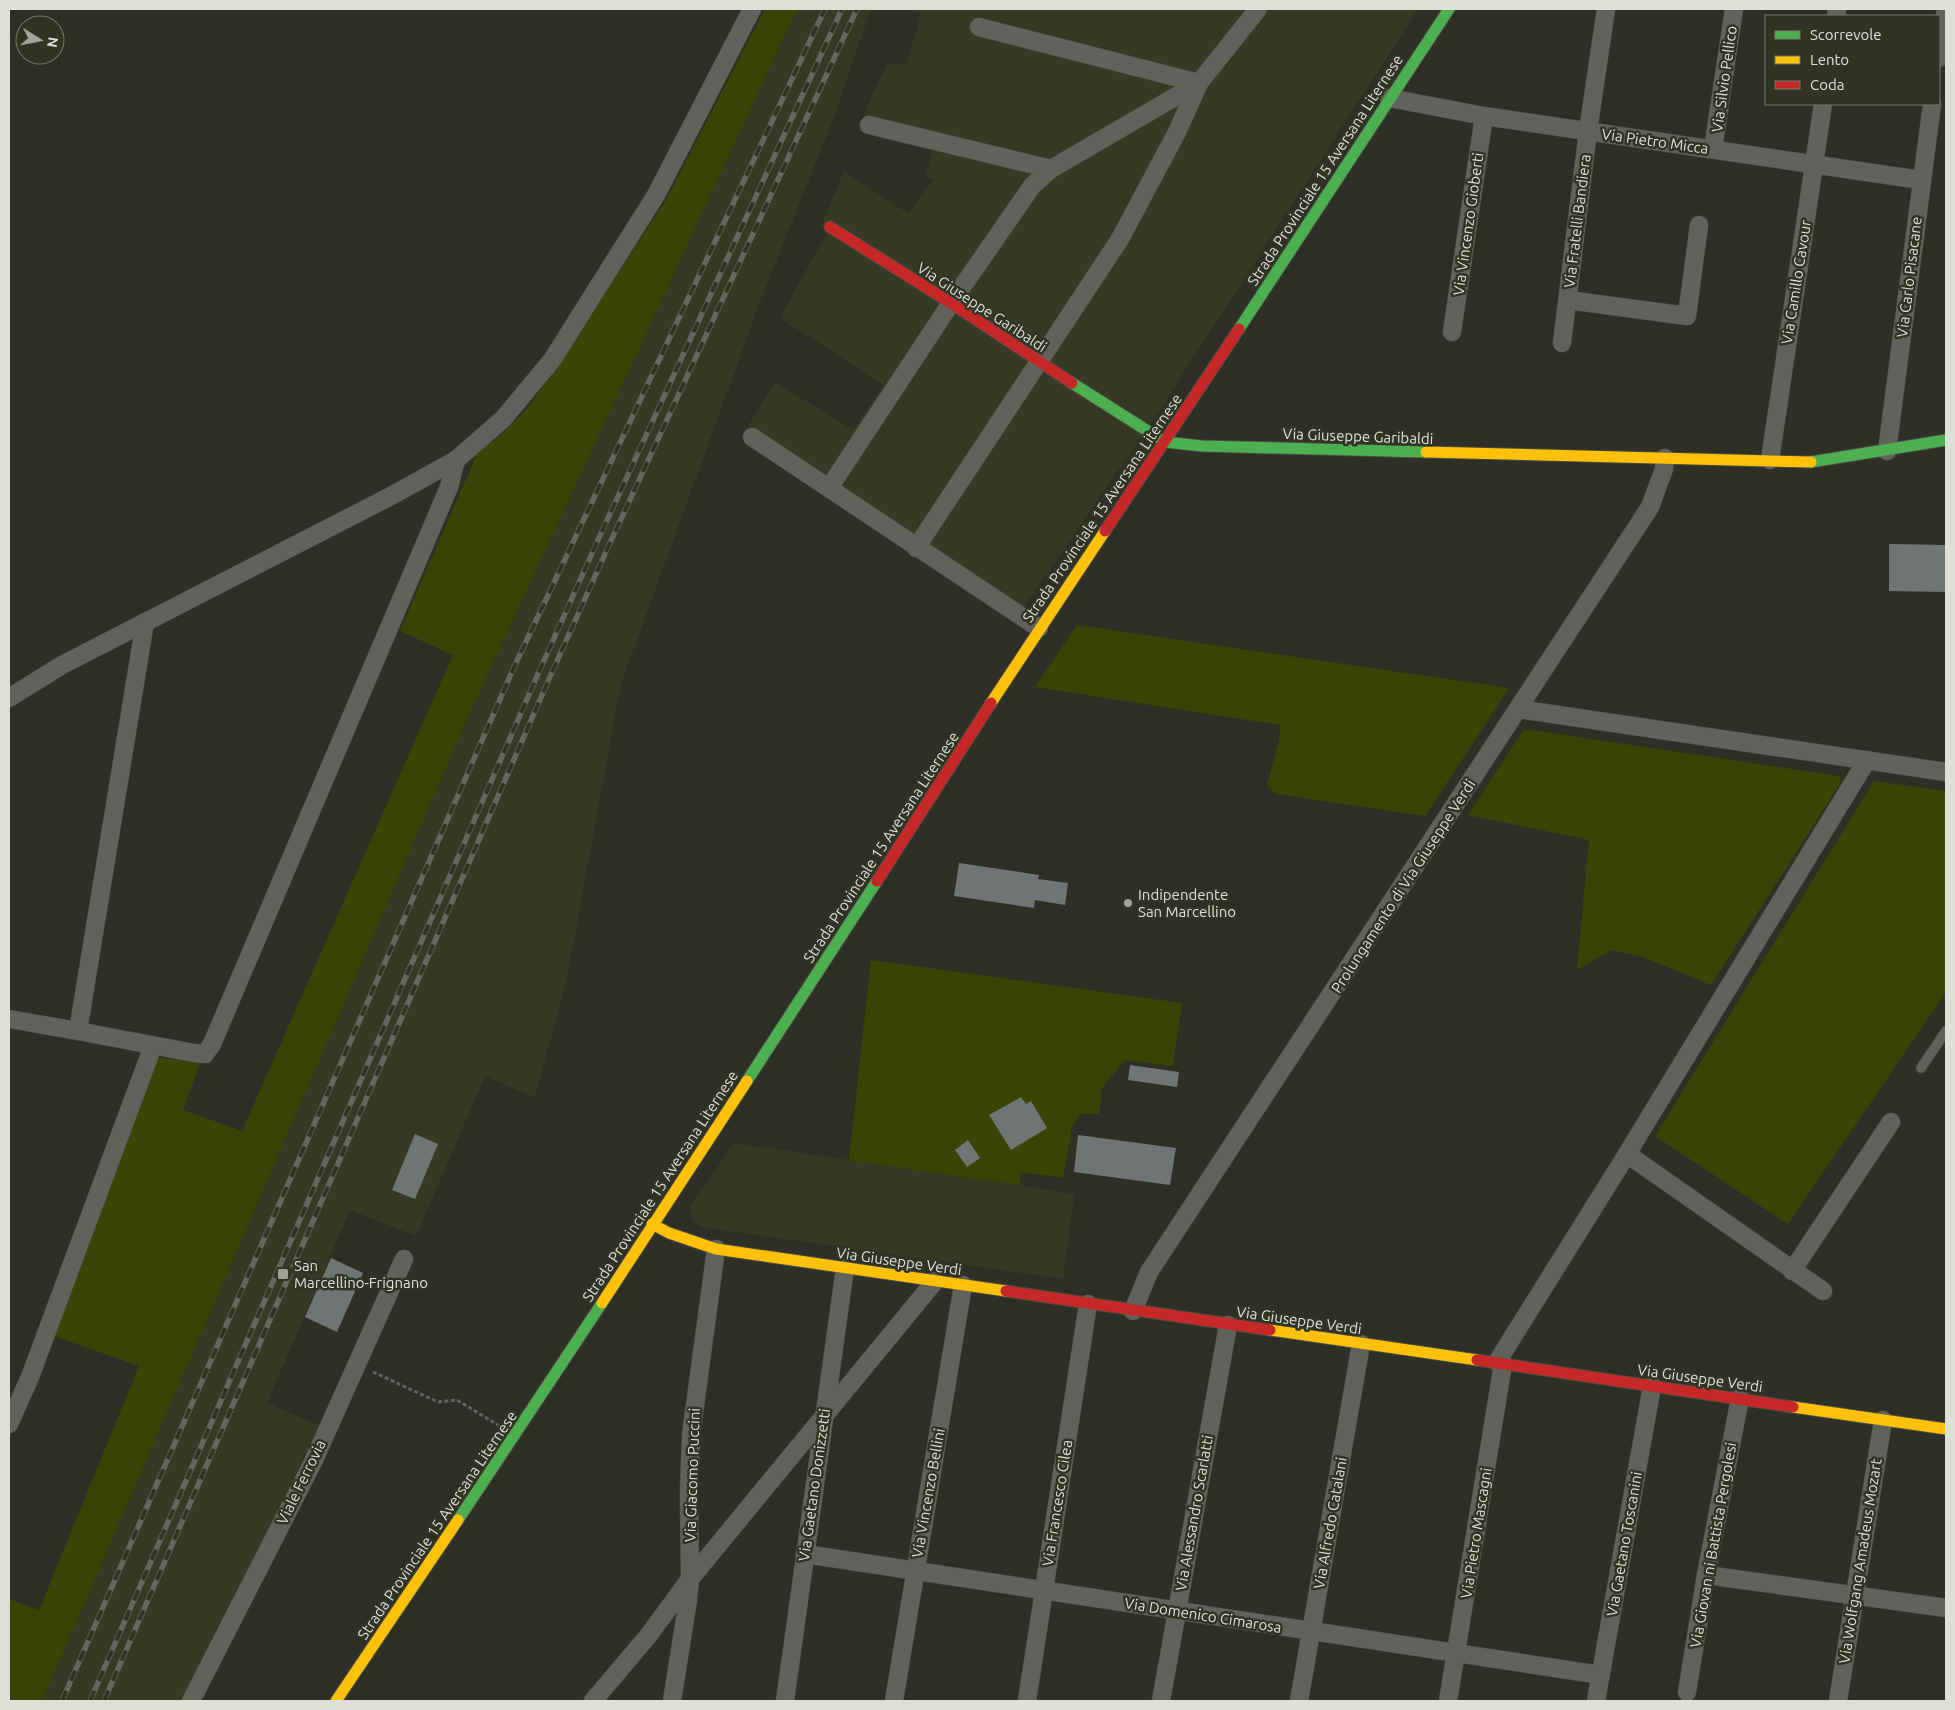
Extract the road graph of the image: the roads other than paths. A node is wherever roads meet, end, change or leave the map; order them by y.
1 (752, 9) edge
2 (1258, 9) edge
3 (1449, 9) edge
4 (1606, 9) edge
5 (1734, 9) edge
6 (1946, 9) edge
7 (979, 27) dead end
8 (1940, 51) edge
9 (1199, 83) junction
10 (1389, 98) junction
11 (1823, 105) edge
12 (1932, 105) edge
13 (1484, 116) junction
14 (869, 125) dead end
15 (1588, 131) junction
16 (1713, 149) junction
17 (1814, 165) junction
18 (1051, 169) junction
19 (1921, 180) junction
20 (1699, 225) dead end
21 (830, 227) dead end
22 (1568, 300) junction
23 (951, 303) junction
24 (1452, 332) dead end
25 (1562, 343) dead end
26 (1038, 362) junction
27 (752, 437) dead end
28 (1946, 440) edge
29 (1165, 442) junction
30 (1887, 451) junction
31 (1665, 458) junction
32 (456, 460) junction
33 (1770, 460) junction
34 (829, 488) junction
35 (916, 548) junction
36 (145, 622) junction
37 (1039, 628) junction
38 (9, 698) edge
39 (1518, 709) junction
40 (1867, 760) junction
41 (1946, 772) edge
42 (9, 1020) edge
43 (78, 1030) junction
44 (1946, 1031) edge
45 (153, 1046) junction
46 (1921, 1068) dead end
47 (1891, 1122) dead end
48 (1627, 1154) junction
49 (652, 1224) junction
50 (716, 1249) junction
51 (404, 1259) dead end
52 (845, 1268) junction
53 (1792, 1270) junction
54 (936, 1281) junction
55 (963, 1285) junction
56 (1823, 1291) dead end
57 (1088, 1304) junction
58 (1134, 1311) junction
59 (1228, 1325) junction
60 (1361, 1344) junction
61 (1500, 1363) junction
62 (1652, 1386) junction
63 (1740, 1398) junction
64 (824, 1417) junction
65 (1883, 1420) junction
66 (9, 1424) edge
67 (1946, 1429) edge
68 (805, 1554) junction
69 (915, 1571) junction
70 (1706, 1574) junction
71 (690, 1579) junction
72 (1043, 1590) junction
73 (1854, 1596) junction
74 (1946, 1608) edge
75 (1177, 1611) junction
76 (1311, 1631) junction
77 (1456, 1653) junction
78 (1601, 1675) junction
79 (1687, 1692) dead end
80 (191, 1701) edge
81 (336, 1701) edge
82 (593, 1701) edge
83 (672, 1701) edge
84 (785, 1701) edge
85 (894, 1701) edge
86 (1027, 1701) edge
87 (1161, 1701) edge
88 (1299, 1701) edge
89 (1448, 1701) edge
90 (1596, 1701) edge
91 (1838, 1701) edge

1 - 32 street
2 - 9 street
3 - 10 street, Strada Provinciale 15 Aversana Liternese
4 - 15 street, Via Fratelli Bandiera
5 - 16 street, Via Silvio Pellico
6 - 8 street
7 - 9 street
9 - 18 street
9 - 26 street
10 - 13 street, Via Pietro Micca
10 - 29 street, Strada Provinciale 15 Aversana Liternese
11 - 17 street, Via Camillo Cavour
12 - 19 street, Via Carlo Pisacane
13 - 15 street, Via Pietro Micca
13 - 24 street, Via Vincenzo Gioberti
14 - 18 street
15 - 16 street, Via Pietro Micca
15 - 22 street, Via Fratelli Bandiera
16 - 17 street, Via Pietro Micca
17 - 19 street, Via Pietro Micca
17 - 33 street, Via Camillo Cavour
18 - 23 street
19 - 30 street, Via Carlo Pisacane
20 - 22 street
21 - 23 street, Via Giuseppe Garibaldi
22 - 25 street, Via Fratelli Bandiera
23 - 26 street, Via Giuseppe Garibaldi
23 - 34 street
26 - 29 street, Via Giuseppe Garibaldi
26 - 35 street
27 - 34 street
28 - 30 street, Via Giuseppe Garibaldi
29 - 31 street, Via Giuseppe Garibaldi
29 - 37 street, Strada Provinciale 15 Aversana Liternese
30 - 33 street, Via Giuseppe Garibaldi
31 - 33 street, Via Giuseppe Garibaldi
31 - 39 street, Prolungamento di Via Giuseppe Verdi
32 - 36 street
32 - 45 street
34 - 35 street
35 - 37 street
36 - 38 street
36 - 43 street
37 - 49 street, Strada Provinciale 15 Aversana Liternese
39 - 40 street
39 - 58 street, Prolungamento di Via Giuseppe Verdi
40 - 41 street
40 - 48 street
42 - 43 street
43 - 45 street
44 - 46 lane
45 - 66 street
47 - 53 street
48 - 53 street
48 - 61 street
49 - 50 street, Via Giuseppe Verdi
49 - 81 street, Strada Provinciale 15 Aversana Liternese
50 - 52 street, Via Giuseppe Verdi
50 - 71 street, Via Giacomo Puccini
51 - 80 street, Viale Ferrovia
52 - 54 street, Via Giuseppe Verdi
52 - 64 street, Via Gaetano Donizzetti
53 - 56 street
54 - 55 street, Via Giuseppe Verdi
54 - 64 street
55 - 57 street, Via Giuseppe Verdi
55 - 69 street, Via Vincenzo Bellini
57 - 58 street, Via Giuseppe Verdi
57 - 72 street, Via Francesco Cilea
58 - 59 street, Via Giuseppe Verdi
59 - 60 street, Via Giuseppe Verdi
59 - 75 street, Via Alessandro Scarlatti
60 - 61 street, Via Giuseppe Verdi
60 - 76 street, Via Alfredo Catalani
61 - 62 street, Via Giuseppe Verdi
61 - 77 street, Via Pietro Mascagni
62 - 63 street, Via Giuseppe Verdi
62 - 78 street, Via Gaetano Toscanini
63 - 65 street, Via Giuseppe Verdi
63 - 70 street, Via Giovan ni Battista Pergolesi
64 - 68 street, Via Gaetano Donizzetti
64 - 71 street
65 - 67 street, Via Giuseppe Verdi
65 - 73 street, Via Wolfgang Amadeus Mozart
68 - 69 street, Via Domenico Cimarosa
68 - 84 street, Via Gaetano Donizzetti
69 - 72 street, Via Domenico Cimarosa
69 - 85 street, Via Vincenzo Bellini
70 - 73 street
70 - 79 street, Via Giovan ni Battista Pergolesi
71 - 82 street
71 - 83 street, Via Giacomo Puccini
72 - 75 street, Via Domenico Cimarosa
72 - 86 street, Via Francesco Cilea
73 - 74 street
73 - 91 street, Via Wolfgang Amadeus Mozart
75 - 76 street, Via Domenico Cimarosa
75 - 87 street, Via Alessandro Scarlatti
76 - 77 street, Via Domenico Cimarosa
76 - 88 street, Via Alfredo Catalani
77 - 78 street, Via Domenico Cimarosa
77 - 89 street, Via Pietro Mascagni
78 - 90 street, Via Gaetano Toscanini

